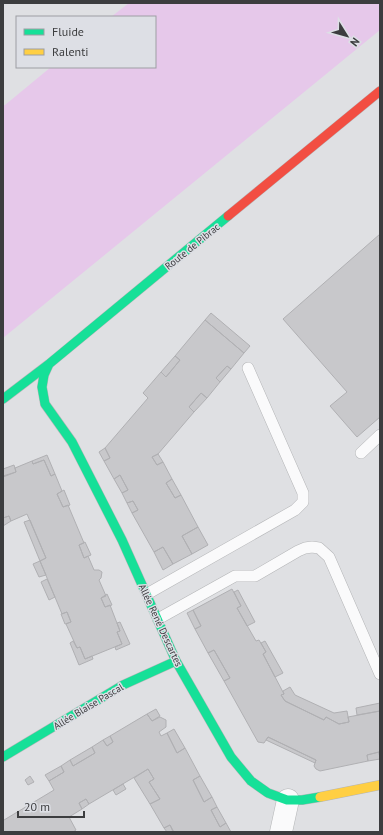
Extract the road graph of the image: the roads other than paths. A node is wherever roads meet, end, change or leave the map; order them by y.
1 (380, 91) edge
2 (49, 364) junction
3 (248, 368) dead end
4 (3, 399) edge
5 (380, 435) edge
6 (361, 453) dead end
7 (147, 594) junction
8 (158, 619) junction
9 (176, 661) junction
10 (380, 674) edge
11 (3, 757) edge
12 (380, 785) edge
13 (288, 800) junction
14 (281, 832) edge

1 - 2 street, Route de Pibrac
2 - 4 street, Route de Pibrac
2 - 7 street, Allée René Descartes
3 - 7 lane
5 - 6 lane
7 - 8 street, Allée René Descartes
8 - 9 street, Allée René Descartes
8 - 10 lane
9 - 11 street, Allée Blaise Pascal
9 - 13 street, Allée René Descartes
12 - 13 street, Allée René Descartes
13 - 14 street

